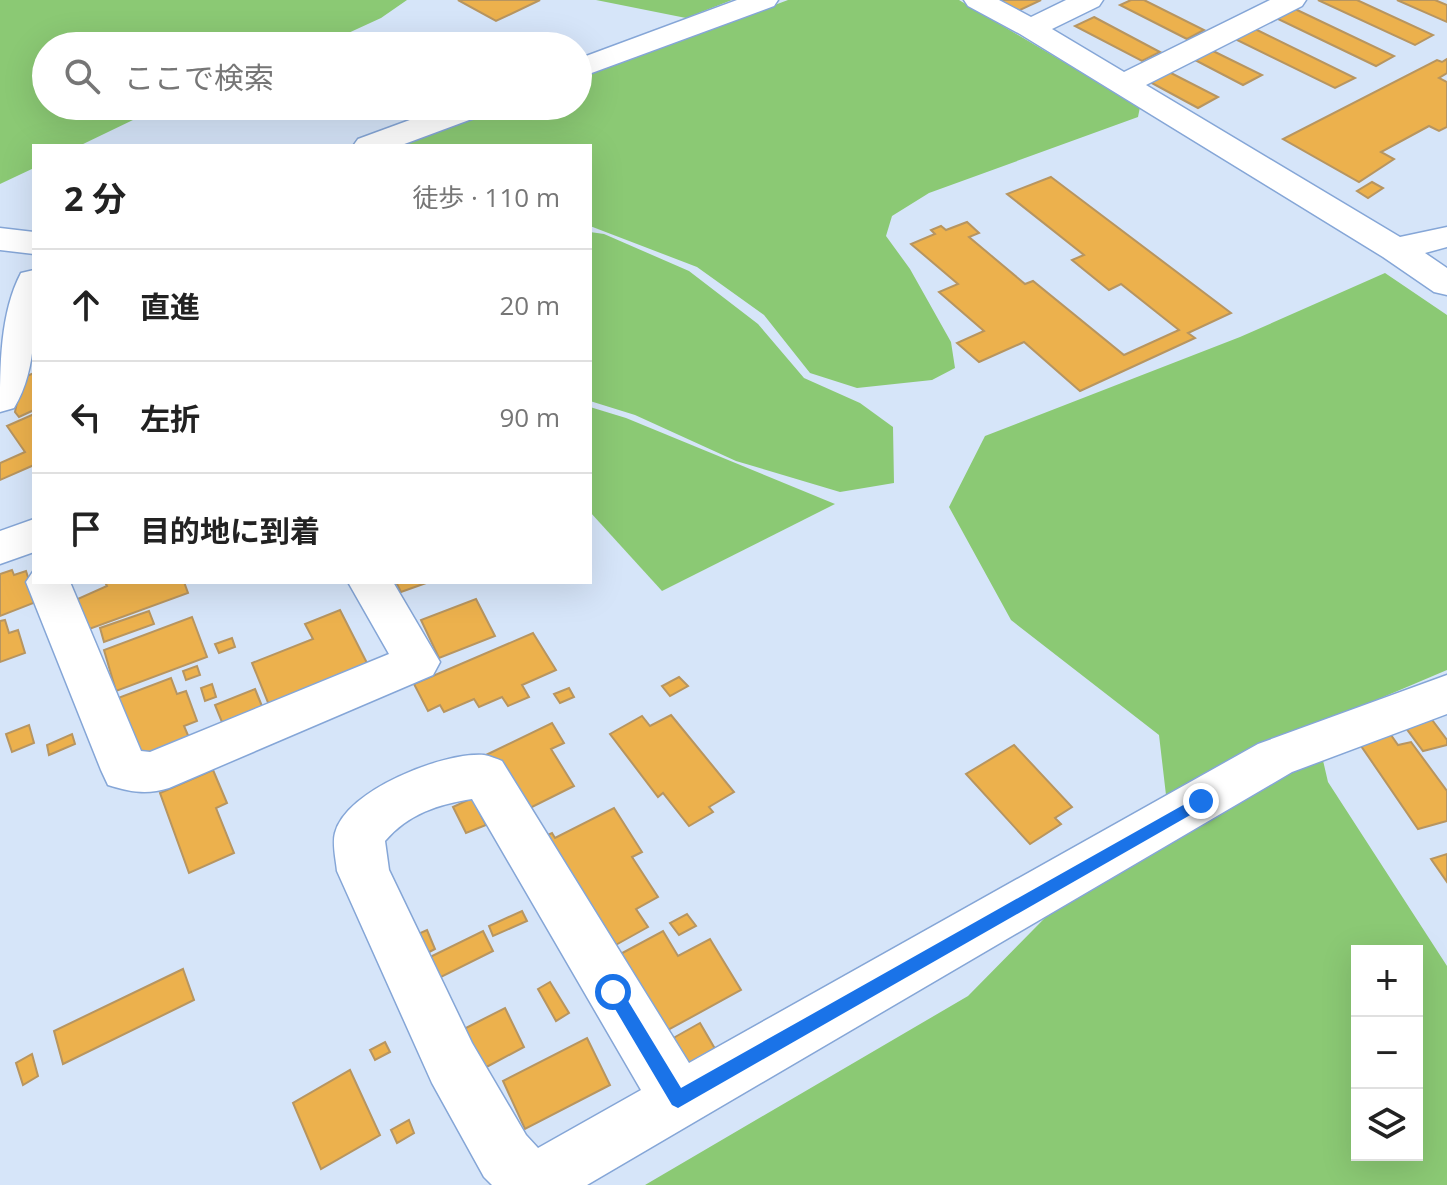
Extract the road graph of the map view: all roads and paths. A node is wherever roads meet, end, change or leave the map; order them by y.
1 (764, 0) edge
2 (978, 0) edge
3 (1086, 0) edge
4 (1292, 0) edge
5 (1030, 28) junction
6 (592, 64) edge
7 (1122, 85) junction
8 (439, 120) edge
9 (374, 144) edge
10 (1447, 237) edge
11 (0, 239) edge
12 (32, 243) edge
13 (1395, 249) junction
14 (1447, 284) edge
15 (32, 294) edge
16 (28, 319) edge
17 (0, 399) edge
18 (49, 584) edge
19 (371, 584) edge
20 (1447, 694) edge
21 (678, 1099) junction
22 (533, 1185) edge
23 (546, 1185) edge

1 - 6 street
2 - 5 street
3 - 5 street
4 - 7 street
5 - 7 street
7 - 13 street
8 - 9 street
10 - 13 street
11 - 12 street
13 - 14 street
15 - 16 street
16 - 17 street
18 - 19 street
20 - 21 street
21 - 22 street
21 - 23 street

